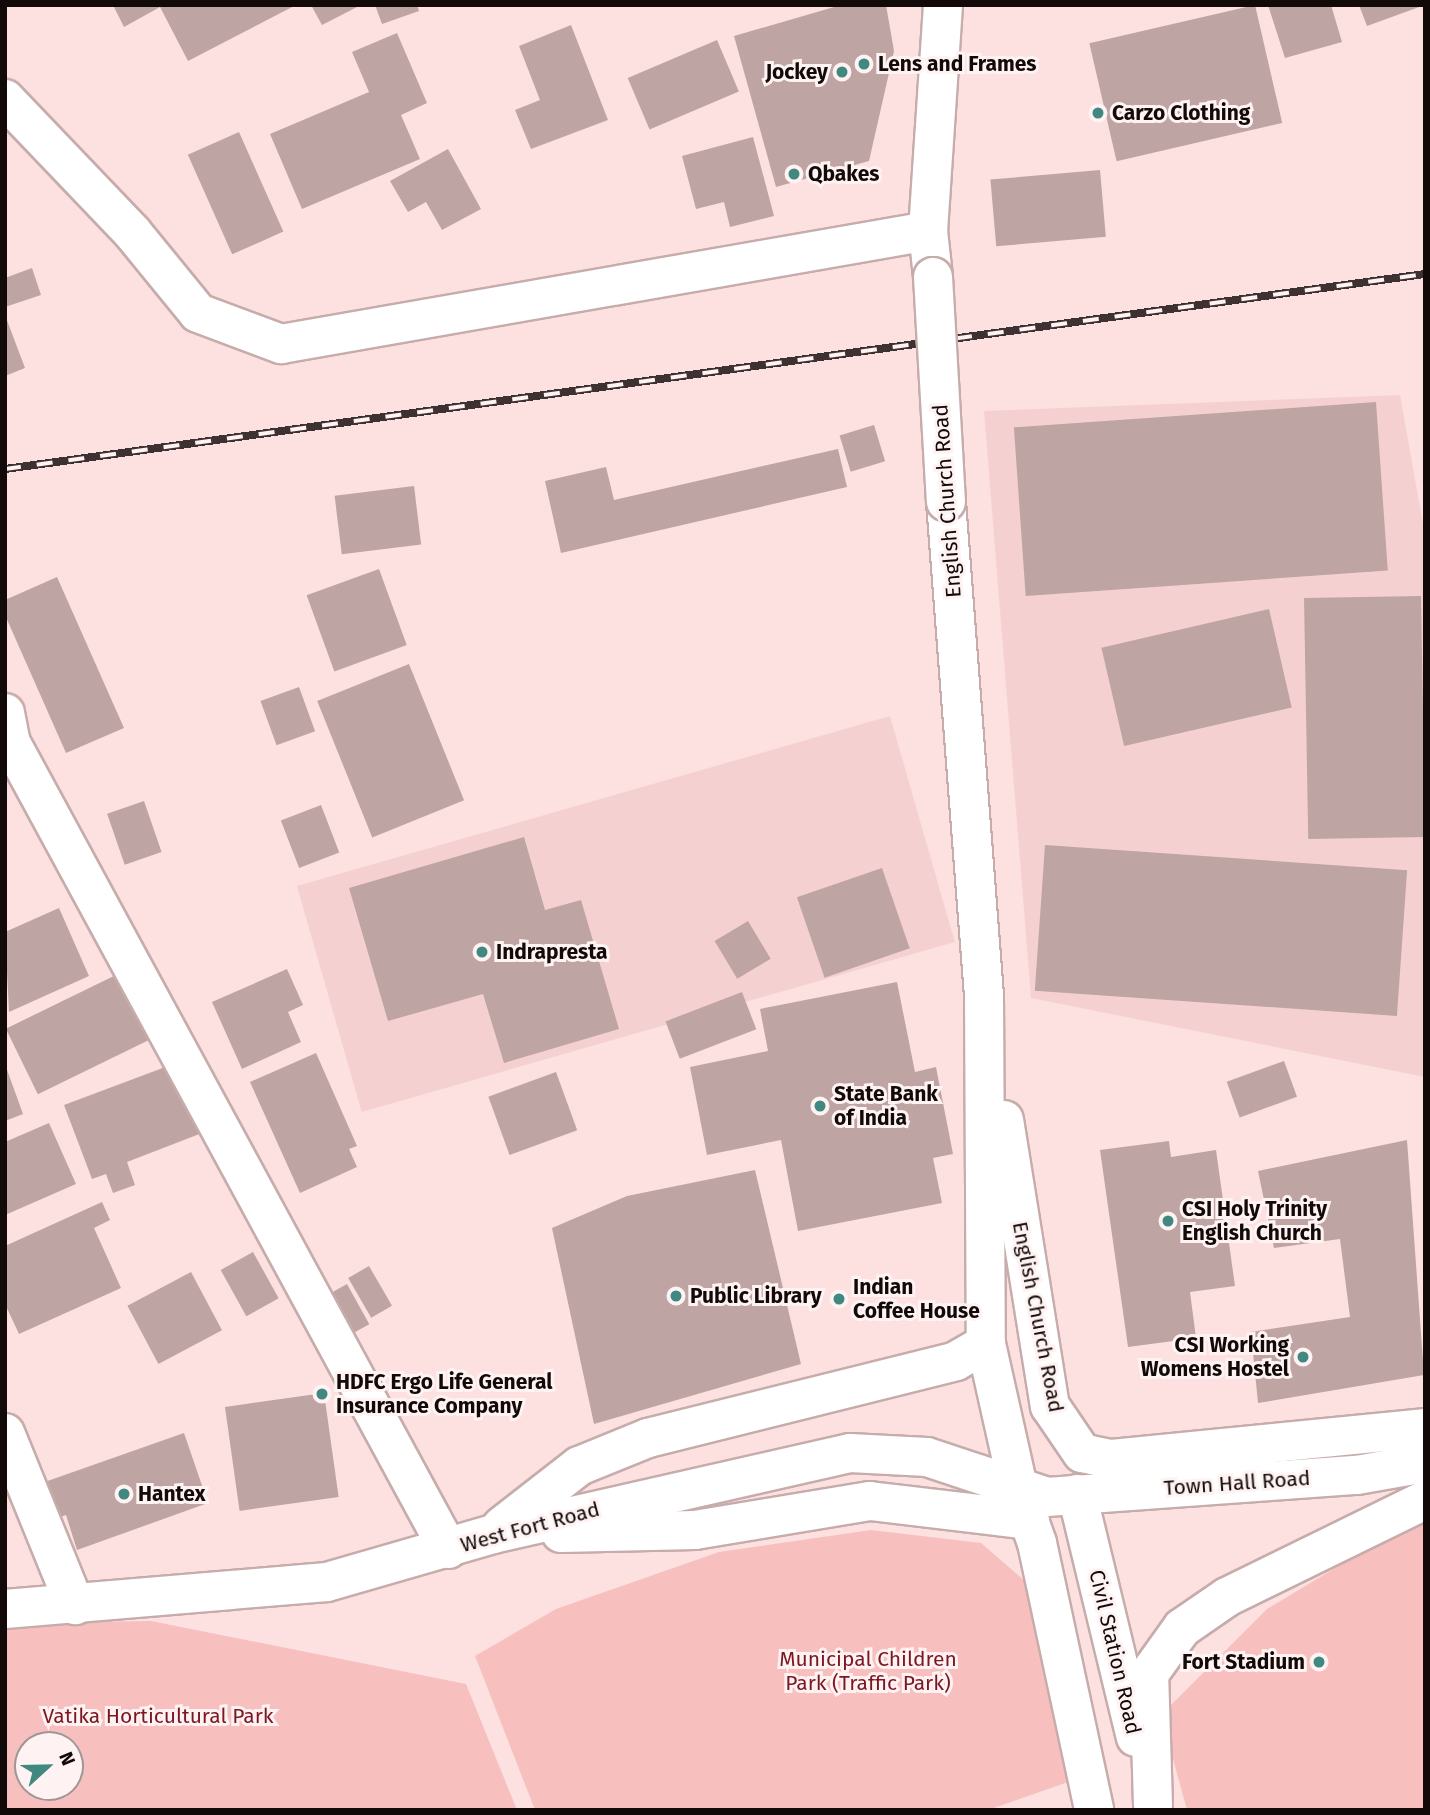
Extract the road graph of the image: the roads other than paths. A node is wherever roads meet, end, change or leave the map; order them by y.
1 (943, 5) edge
2 (5, 99) edge
3 (928, 232) junction
4 (5, 713) edge
5 (984, 997) junction
6 (986, 1344) junction
7 (1425, 1428) edge
8 (5, 1433) edge
9 (1425, 1463) edge
10 (1425, 1500) edge
11 (1043, 1501) junction
12 (493, 1534) junction
13 (449, 1549) junction
14 (75, 1605) junction
15 (5, 1609) edge
16 (1154, 1807) edge
17 (1094, 1810) edge

1 - 3 main road, English Church Road
2 - 3 main road
3 - 5 main road, English Church Road, bridge
4 - 13 main road
5 - 6 main road, English Church Road
5 - 7 main road, English Church Road
6 - 11 main road, English Church Road
6 - 12 main road
8 - 14 main road
9 - 11 main road, Town Hall Road
10 - 16 main road
11 - 12 main road
11 - 12 main road, West Fort Road
11 - 16 main road, Civil Station Road
11 - 17 main road
12 - 13 main road, West Fort Road
13 - 14 main road, West Fort Road
14 - 15 main road, West Fort Road

